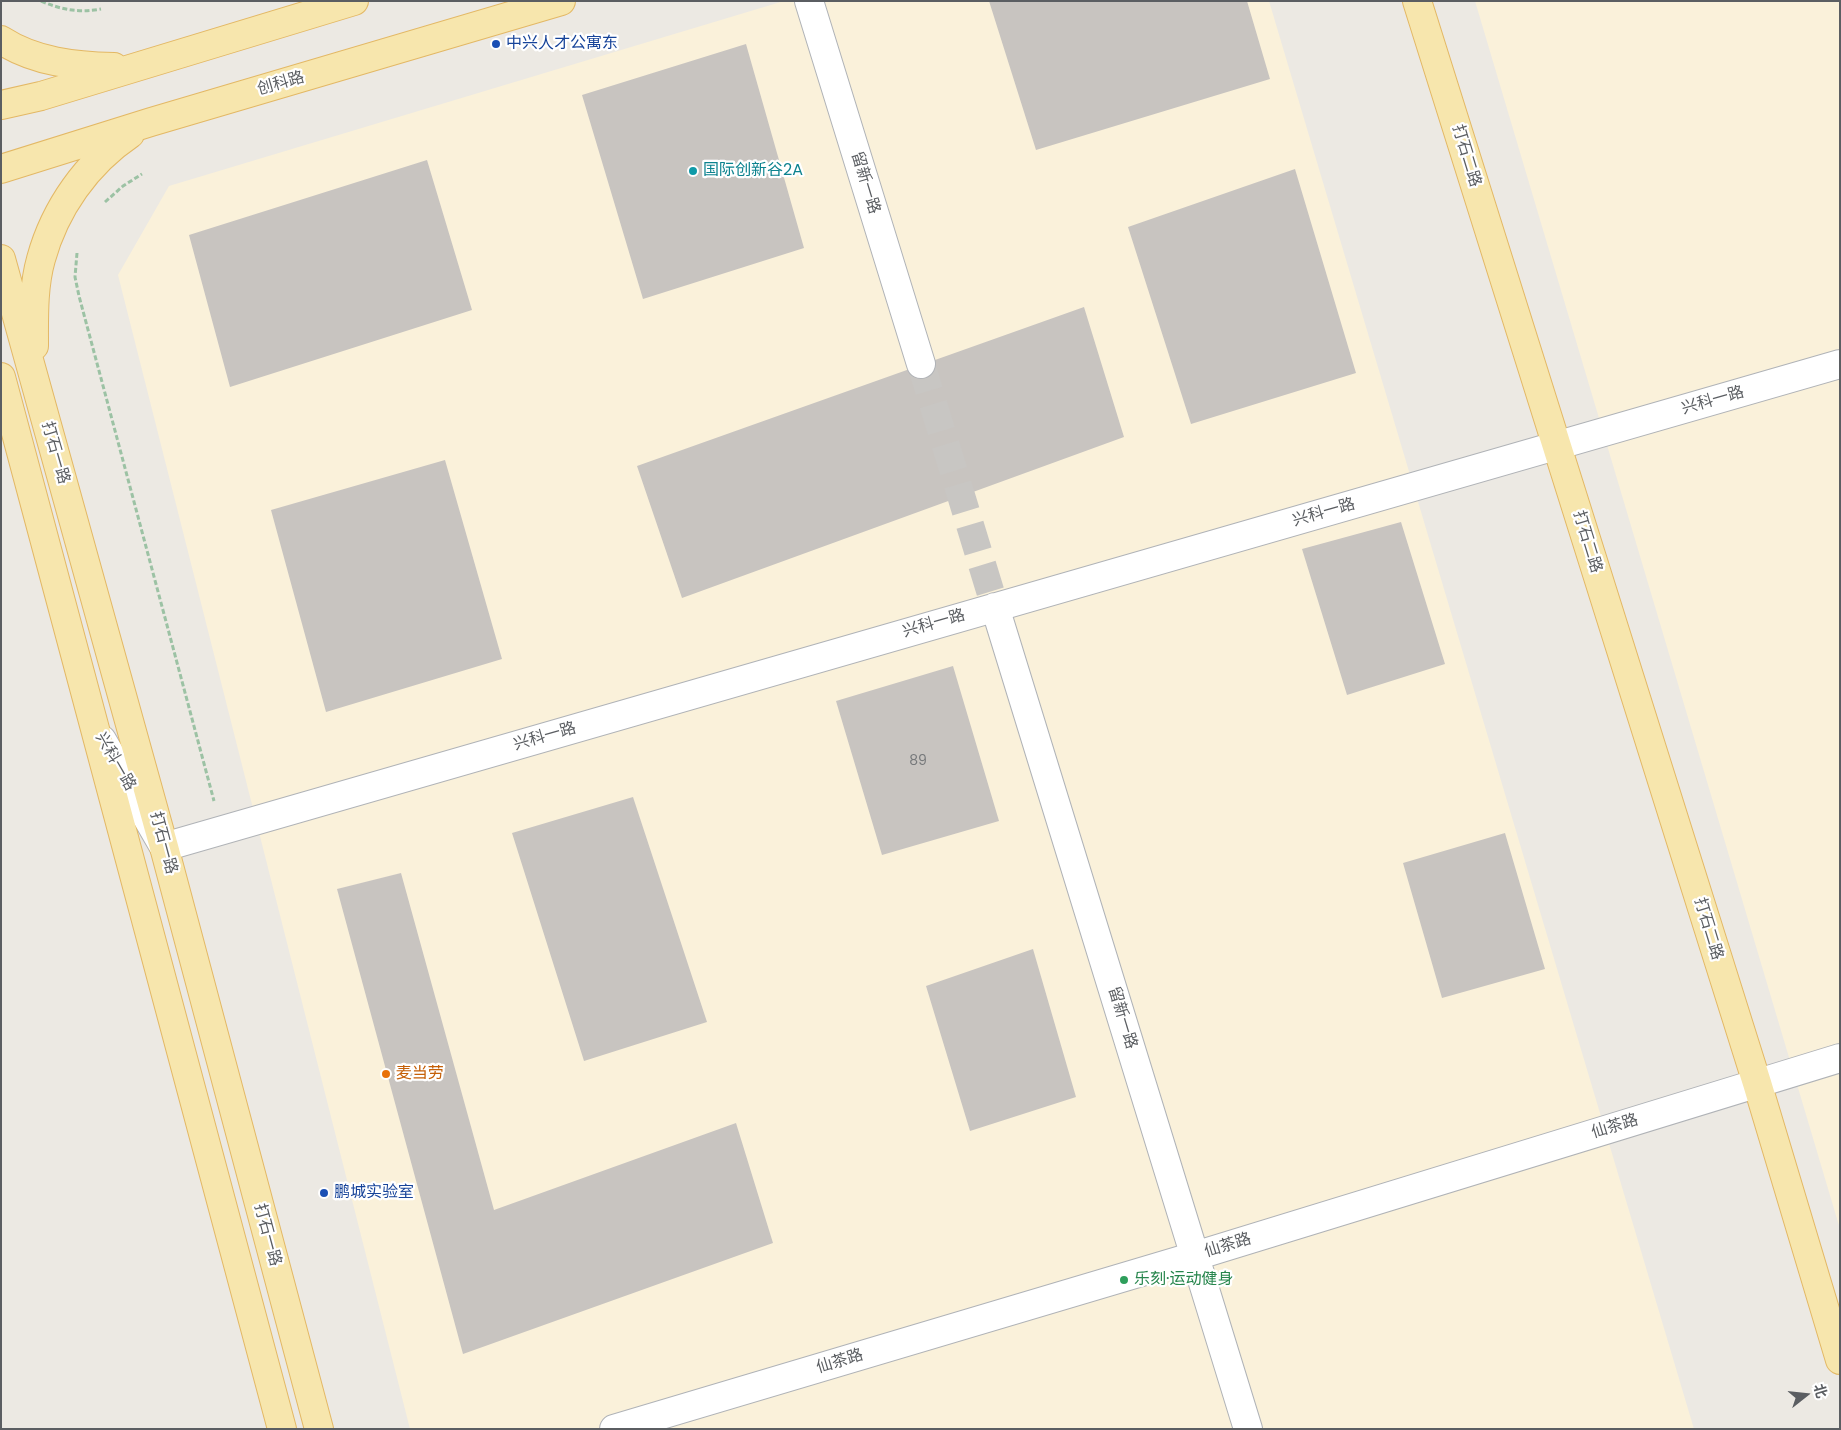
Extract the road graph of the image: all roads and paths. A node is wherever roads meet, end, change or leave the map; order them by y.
1 (41, 1) edge
2 (354, 1) edge
3 (561, 1) edge
4 (809, 1) edge
5 (1418, 1) edge
6 (100, 9) dead end
7 (1, 40) edge
8 (143, 65) junction
9 (1, 106) edge
10 (151, 122) junction
11 (1, 169) edge
12 (142, 174) dead end
13 (100, 208) dead end
14 (78, 248) dead end
15 (1, 259) edge
16 (921, 364) tunnel mouth
17 (1840, 364) edge
18 (33, 375) junction
19 (1, 377) edge
20 (1557, 446) junction
21 (995, 607) junction
22 (94, 726) junction
23 (216, 806) dead end
24 (164, 847) junction
25 (1840, 1058) edge
26 (1757, 1083) junction
27 (1195, 1256) junction
28 (1840, 1360) edge
29 (282, 1429) edge
30 (319, 1429) edge
31 (614, 1429) edge
32 (1248, 1429) edge

1 - 6 path
2 - 8 main road
3 - 10 main road, 创科路
4 - 16 street, 留新一路
5 - 20 main road, 打石二路
7 - 8 main road
8 - 9 main road
10 - 11 main road, 创科路
10 - 18 main road
12 - 13 path
14 - 23 path
15 - 18 main road, 打石一路
17 - 20 street, 兴科一路
18 - 24 main road, 打石一路
19 - 22 main road, 打石一路
20 - 21 street, 兴科一路
20 - 26 main road, 打石二路
21 - 24 street, 兴科一路
21 - 27 street, 留新一路
22 - 24 street, 兴科一路
22 - 29 main road, 打石一路
24 - 30 main road, 打石一路
25 - 26 street, 仙茶路
26 - 27 street, 仙茶路
26 - 28 main road, 打石二路
27 - 31 street, 仙茶路
27 - 32 street, 留新一路

